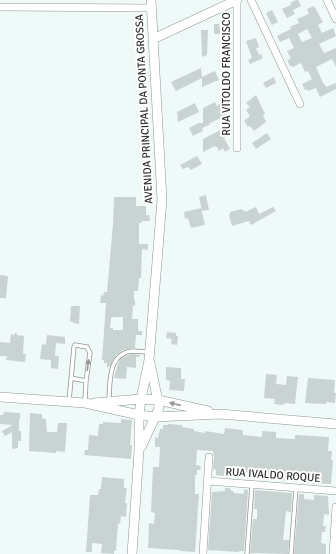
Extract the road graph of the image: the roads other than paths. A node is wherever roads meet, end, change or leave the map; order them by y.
1 (48, 0) edge
2 (237, 0) edge
3 (251, 0) edge
4 (328, 0) edge
5 (151, 4) edge
6 (0, 7) edge
7 (48, 8) junction
8 (336, 19) edge
9 (153, 39) junction
10 (300, 104) dead end
11 (237, 148) dead end
12 (149, 356) junction
13 (71, 378) junction
14 (86, 381) junction
15 (0, 397) edge
16 (141, 399) junction
17 (158, 400) junction
18 (108, 401) junction
19 (69, 402) junction
20 (85, 403) junction
21 (220, 414) junction
22 (139, 415) junction
23 (155, 417) junction
24 (336, 424) edge
25 (139, 451) junction
26 (209, 457) dead end
27 (208, 481) junction
28 (252, 485) junction
29 (296, 488) junction
30 (336, 491) edge
31 (336, 507) edge
32 (132, 554) edge
33 (203, 554) edge
34 (247, 554) edge
35 (291, 554) edge
36 (333, 554) edge

1 - 7 street
2 - 9 main road
2 - 11 street, RUA VITOLDO FRANCISCO
3 - 10 street
4 - 8 street
5 - 7 street
5 - 9 main road, AVENIDA PRINCIPAL DA PONTA GROSSA
6 - 7 street
9 - 12 main road, AVENIDA PRINCIPAL DA PONTA GROSSA
12 - 16 main road, AVENIDA PRINCIPAL DA PONTA GROSSA
12 - 17 main road, AVENIDA PRINCIPAL DA PONTA GROSSA
12 - 18 lane
13 - 14 lane
14 -> 13 lane
13 - 19 lane
14 - 20 lane
15 - 19 main road
16 - 17 main road
16 - 18 main road
16 - 22 main road, AVENIDA PRINCIPAL DA PONTA GROSSA
21 -> 17 main road
17 - 23 main road, AVENIDA PRINCIPAL DA PONTA GROSSA
18 - 20 main road
19 - 20 main road
20 - 22 main road
21 - 23 main road
21 - 24 main road
22 - 23 main road
22 - 25 main road, AVENIDA PRINCIPAL DA PONTA GROSSA
23 - 25 main road, AVENIDA PRINCIPAL DA PONTA GROSSA
25 - 32 main road, AVENIDA PRINCIPAL DA PONTA GROSSA
26 - 27 street
27 - 28 street, RUA IVALDO ROQUE
27 - 33 street
28 - 29 street, RUA IVALDO ROQUE
28 - 34 lane
29 - 30 street, RUA IVALDO ROQUE
29 - 35 lane
31 - 36 street

